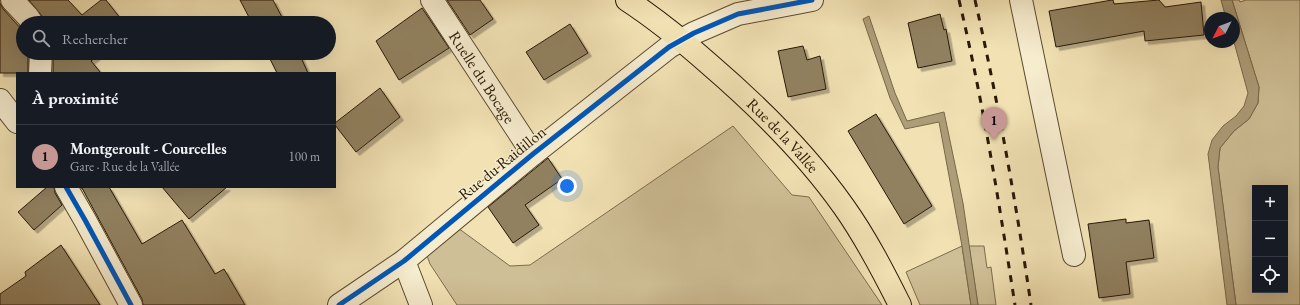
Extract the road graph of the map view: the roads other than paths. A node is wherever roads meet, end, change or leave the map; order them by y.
1 (12, 0) edge
2 (432, 0) edge
3 (627, 0) edge
4 (812, 0) edge
5 (1022, 0) edge
6 (27, 16) edge
7 (682, 40) junction
8 (41, 60) edge
9 (40, 72) edge
10 (0, 100) edge
11 (16, 121) edge
12 (533, 154) junction
13 (67, 188) edge
14 (1074, 254) dead end
15 (404, 261) junction
16 (131, 305) edge
17 (339, 305) edge
18 (421, 305) edge
19 (900, 305) edge

1 - 6 street
2 - 12 street, Ruelle du Bocage
3 - 7 main road, Rue de la Vallée
4 - 7 street, Rue du Raidillon
5 - 14 street
7 - 12 street, Rue du Raidillon
7 - 19 main road, Rue de la Vallée
8 - 9 street
10 - 11 street
12 - 15 street, Rue du Raidillon
13 - 16 street
15 - 17 street, Rue du Raidillon
15 - 18 street

